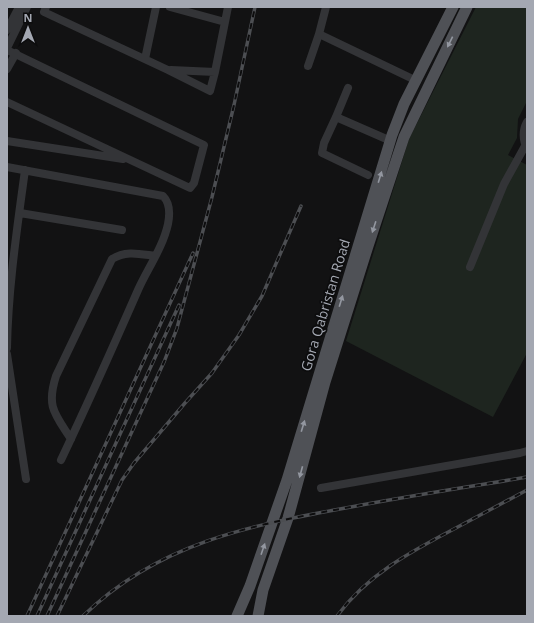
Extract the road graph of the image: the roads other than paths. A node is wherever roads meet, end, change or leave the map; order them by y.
1 (19, 7) edge
2 (27, 7) edge
3 (46, 7) edge
4 (156, 7) edge
5 (170, 7) edge
6 (228, 7) edge
7 (326, 7) edge
8 (453, 7) edge
9 (467, 7) edge
10 (225, 22) junction
11 (7, 30) edge
12 (319, 34) junction
13 (7, 49) edge
14 (16, 53) junction
15 (145, 60) junction
16 (308, 66) dead end
17 (7, 69) edge
18 (168, 70) junction
19 (215, 72) junction
20 (417, 80) junction
21 (348, 88) dead end
22 (7, 102) edge
23 (336, 117) junction
24 (527, 122) edge
25 (7, 141) edge
26 (391, 141) junction
27 (526, 148) edge
28 (134, 160) junction
29 (7, 167) edge
30 (25, 170) junction
31 (368, 175) dead end
32 (20, 213) junction
33 (122, 230) dead end
34 (155, 256) junction
35 (470, 267) dead end
36 (7, 348) edge
37 (7, 354) edge
38 (71, 439) junction
39 (527, 451) edge
40 (62, 460) dead end
41 (26, 479) dead end
42 (321, 488) dead end
43 (250, 586) junction
44 (263, 590) junction
45 (237, 616) edge
46 (243, 616) edge
47 (252, 616) edge
48 (258, 616) edge

1 - 11 street
2 - 13 street
3 - 15 street
4 - 15 street
5 - 10 street
6 - 10 street
7 - 12 street
8 - 20 main road, Gora Qabristan Road
9 -> 44 main road, Gora Qabristan Road
10 - 19 street
12 - 16 street
12 - 20 street
13 - 14 street
14 - 17 street
14 - 28 street
15 - 18 street
18 - 19 street
18 - 19 street
20 - 26 main road, Gora Qabristan Road
21 - 23 street
22 - 28 street
23 - 26 street
23 - 31 street
24 - 27 street
25 - 28 street
43 -> 26 main road, Gora Qabristan Road
27 - 35 street
29 - 30 street
30 - 32 street
30 - 34 street
32 - 33 street
32 - 36 street
34 - 38 street
34 - 38 street
37 - 41 street
38 - 40 street
39 - 42 street
43 - 45 main road, Gora Qabristan Road
43 - 46 main road
44 - 47 main road
44 - 48 main road, Gora Qabristan Road

